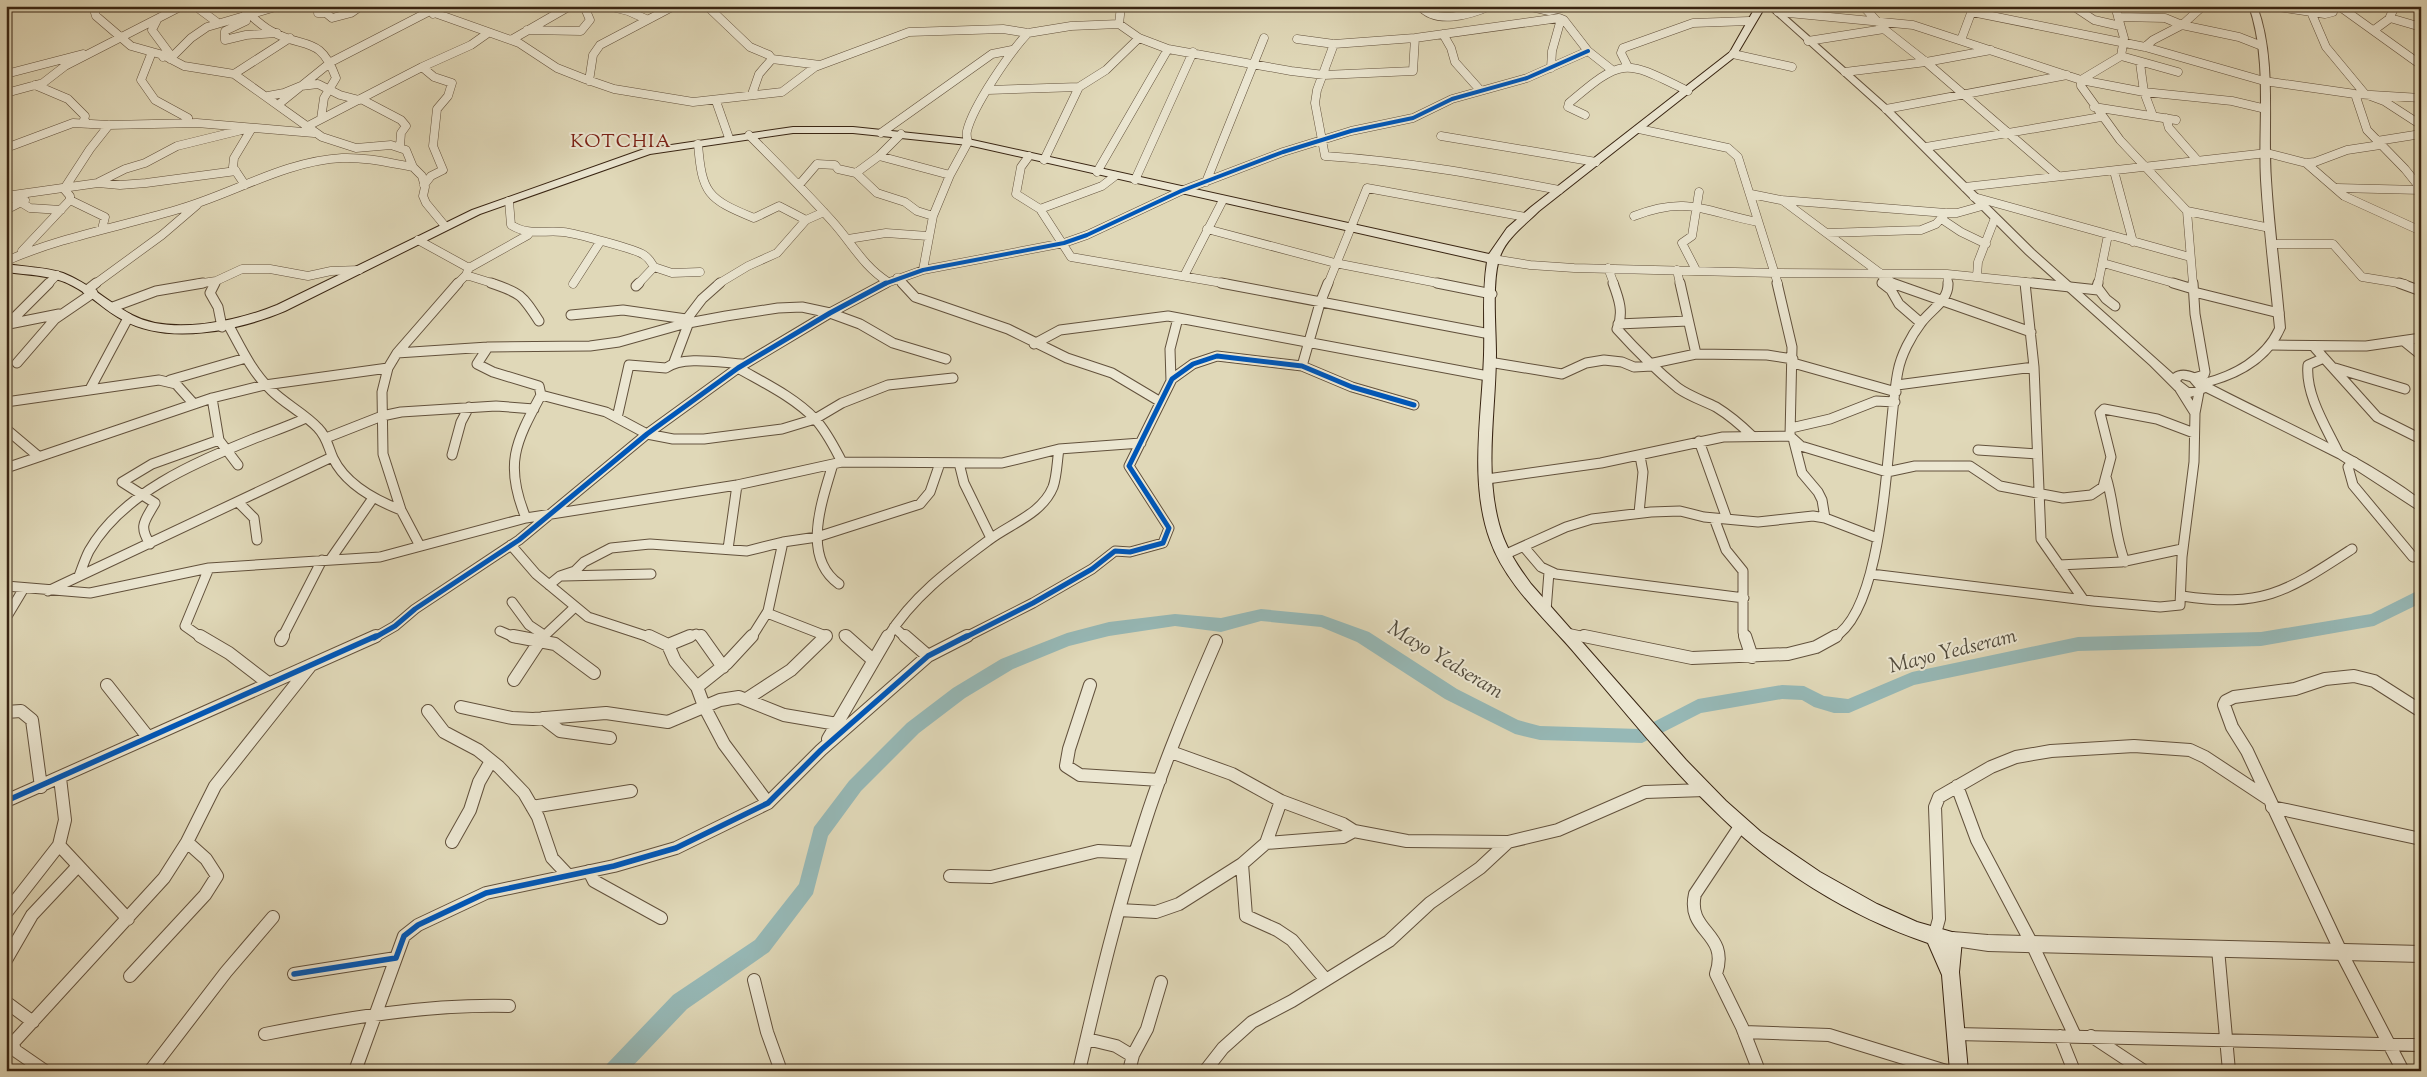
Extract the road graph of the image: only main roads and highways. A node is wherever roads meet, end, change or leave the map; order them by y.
1 (1762, 11) edge
2 (1493, 259) junction
3 (6, 268) edge
4 (1934, 937) junction
5 (1950, 972) junction
6 (1959, 1071) edge

1 - 2 main road
2 - 3 main road
2 - 4 main road
4 - 5 main road
4 - 5 main road
5 - 6 main road

